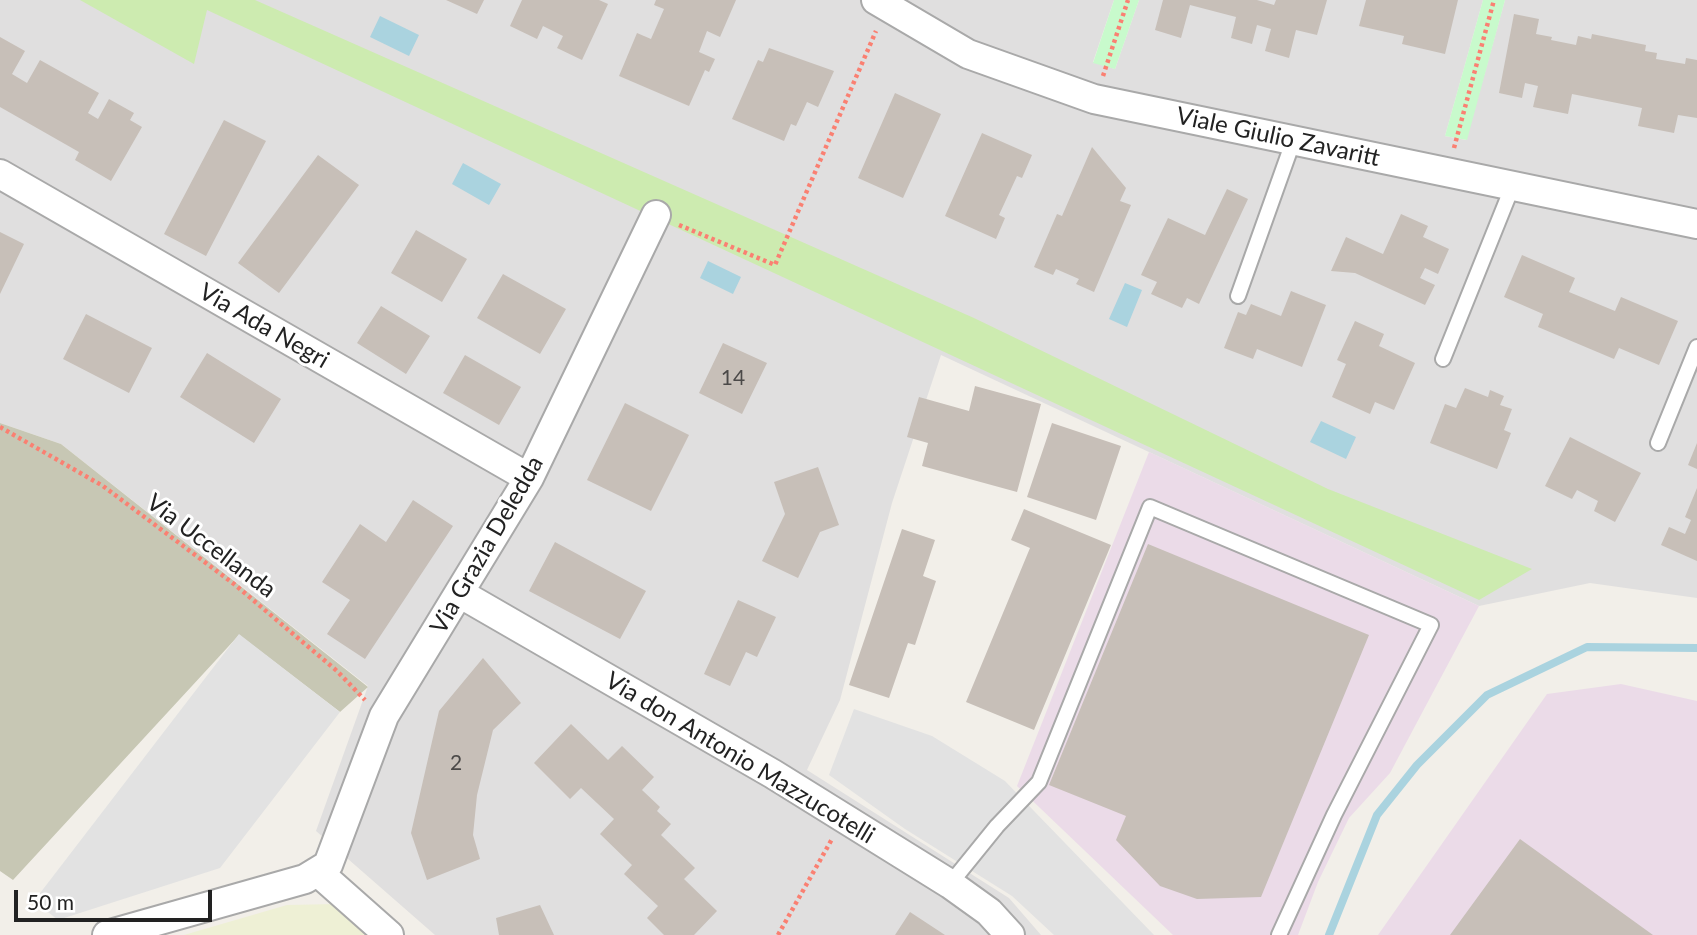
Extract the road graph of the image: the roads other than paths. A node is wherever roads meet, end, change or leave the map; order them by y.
1 (881, 4) edge
2 (1294, 139) junction
3 (0, 174) edge
4 (1513, 185) junction
5 (656, 215) road end
6 (1697, 224) edge
7 (1238, 296) dead end
8 (1697, 347) edge
9 (1443, 359) dead end
10 (1658, 443) dead end
11 (528, 478) junction
12 (461, 594) junction
13 (319, 873) junction
14 (950, 884) junction
15 (107, 935) edge
16 (389, 935) edge
17 (1010, 935) edge
18 (1279, 935) edge

1 - 2 street, Viale Giulio Zavaritt
2 - 4 street, Viale Giulio Zavaritt
2 - 7 lane
3 - 11 street, Via Ada Negri
4 - 6 street, Viale Giulio Zavaritt
4 - 9 lane
5 - 11 street, Via Grazia Deledda
8 - 10 lane
11 - 12 street, Via Grazia Deledda
12 - 13 street, Via Grazia Deledda
12 - 14 street, Via don Antonio Mazzucotelli
13 - 15 street
13 - 16 street
14 - 17 street, Via don Antonio Mazzucotelli
14 - 18 lane

